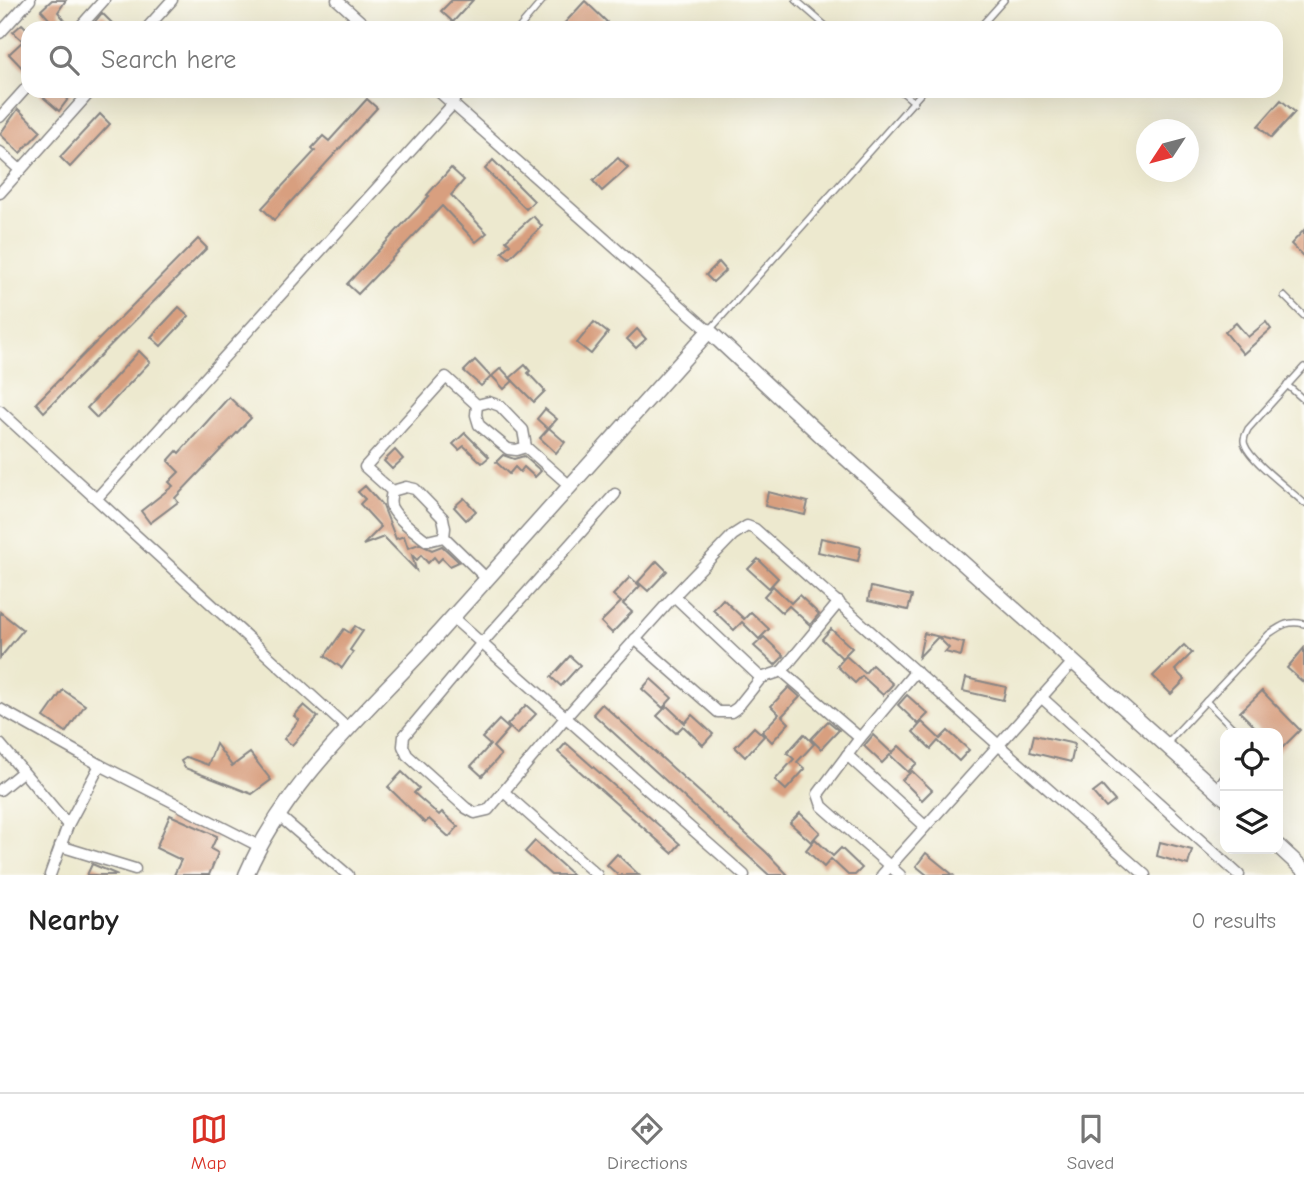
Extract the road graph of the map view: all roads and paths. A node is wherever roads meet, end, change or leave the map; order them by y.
1 (30, 0) edge
2 (104, 0) edge
3 (337, 0) edge
4 (543, 0) edge
5 (796, 0) edge
6 (1004, 0) edge
7 (166, 2) edge
8 (85, 21) edge
9 (152, 21) edge
10 (360, 21) edge
11 (525, 21) edge
12 (820, 21) edge
13 (985, 21) edge
14 (0, 33) edge
15 (21, 94) edge
16 (85, 98) edge
17 (446, 98) edge
18 (459, 98) edge
19 (909, 98) edge
20 (917, 98) edge
21 (914, 102) junction
22 (453, 104) junction
23 (0, 117) edge
24 (0, 152) edge
25 (20, 170) junction
26 (0, 193) edge
27 (1284, 296) dead end
28 (1304, 316) edge
29 (709, 331) junction
30 (1304, 367) edge
31 (1287, 385) junction
32 (1304, 400) edge
33 (477, 405) junction
34 (0, 411) edge
35 (526, 447) junction
36 (570, 486) junction
37 (392, 491) junction
38 (615, 494) dead end
39 (97, 498) junction
40 (1304, 503) edge
41 (444, 537) junction
42 (487, 579) junction
43 (674, 596) junction
44 (839, 602) junction
45 (452, 617) junction
46 (1304, 624) edge
47 (635, 639) junction
48 (482, 643) junction
49 (1073, 662) junction
50 (782, 671) junction
51 (916, 671) junction
52 (761, 678) junction
53 (1041, 696) junction
54 (1206, 701) junction
55 (0, 709) edge
56 (566, 717) junction
57 (347, 728) junction
58 (1233, 728) edge
59 (860, 738) junction
60 (0, 744) edge
61 (998, 744) junction
62 (1166, 744) junction
63 (847, 755) junction
64 (100, 765) junction
65 (22, 772) junction
66 (0, 790) edge
67 (505, 793) junction
68 (1220, 793) edge
69 (278, 815) junction
70 (68, 825) junction
71 (925, 826) junction
72 (60, 846) junction
73 (259, 846) junction
74 (1283, 851) edge
75 (135, 869) dead end
76 (1304, 870) edge
77 (885, 871) edge
78 (50, 875) edge
79 (246, 875) edge
80 (348, 875) edge
81 (597, 875) edge
82 (744, 875) edge
83 (900, 875) edge
84 (1145, 875) edge
85 (1239, 875) edge

1 - 14 street
2 - 8 street
3 - 10 street
4 - 11 lane
5 - 12 lane
6 - 13 lane
7 - 9 street
15 - 23 street
16 - 25 street
17 - 22 street
18 - 22 lane
19 - 21 lane
20 - 21 lane
21 - 29 lane
22 - 29 street
22 - 39 street
24 - 25 street
25 - 26 street
27 - 28 lane
29 - 36 street
29 - 49 street
30 - 31 lane
31 - 32 lane
31 - 40 lane
33 - 35 street
33 - 35 street
33 - 37 street
34 - 39 street
35 - 36 street
36 - 42 street
37 - 41 street
37 - 41 street
38 - 48 street
39 - 57 street
41 - 42 street
42 - 45 street
43 - 44 street
43 - 47 street
43 - 52 street
44 - 50 street
44 - 51 street
45 - 48 street
45 - 57 street
46 - 54 lane
47 - 52 street
47 - 56 street
48 - 56 street
48 - 67 street
49 - 53 street
49 - 62 street
50 - 52 street
50 - 59 street
51 - 59 street
51 - 61 street
53 - 61 street
53 - 85 street
54 - 58 lane
54 - 62 lane
55 - 64 street
56 - 67 street
56 - 82 street
57 - 69 street
59 - 63 street
60 - 65 street
61 - 71 street
61 - 84 street
62 - 68 street
63 - 71 street
63 - 77 street
64 - 70 street
64 - 73 street
65 - 66 street
65 - 70 street
67 - 81 street
69 - 73 street
69 - 80 street
70 - 72 street
71 - 77 street
72 - 75 street
72 - 78 street
73 - 79 street
74 - 76 street
77 - 83 street

